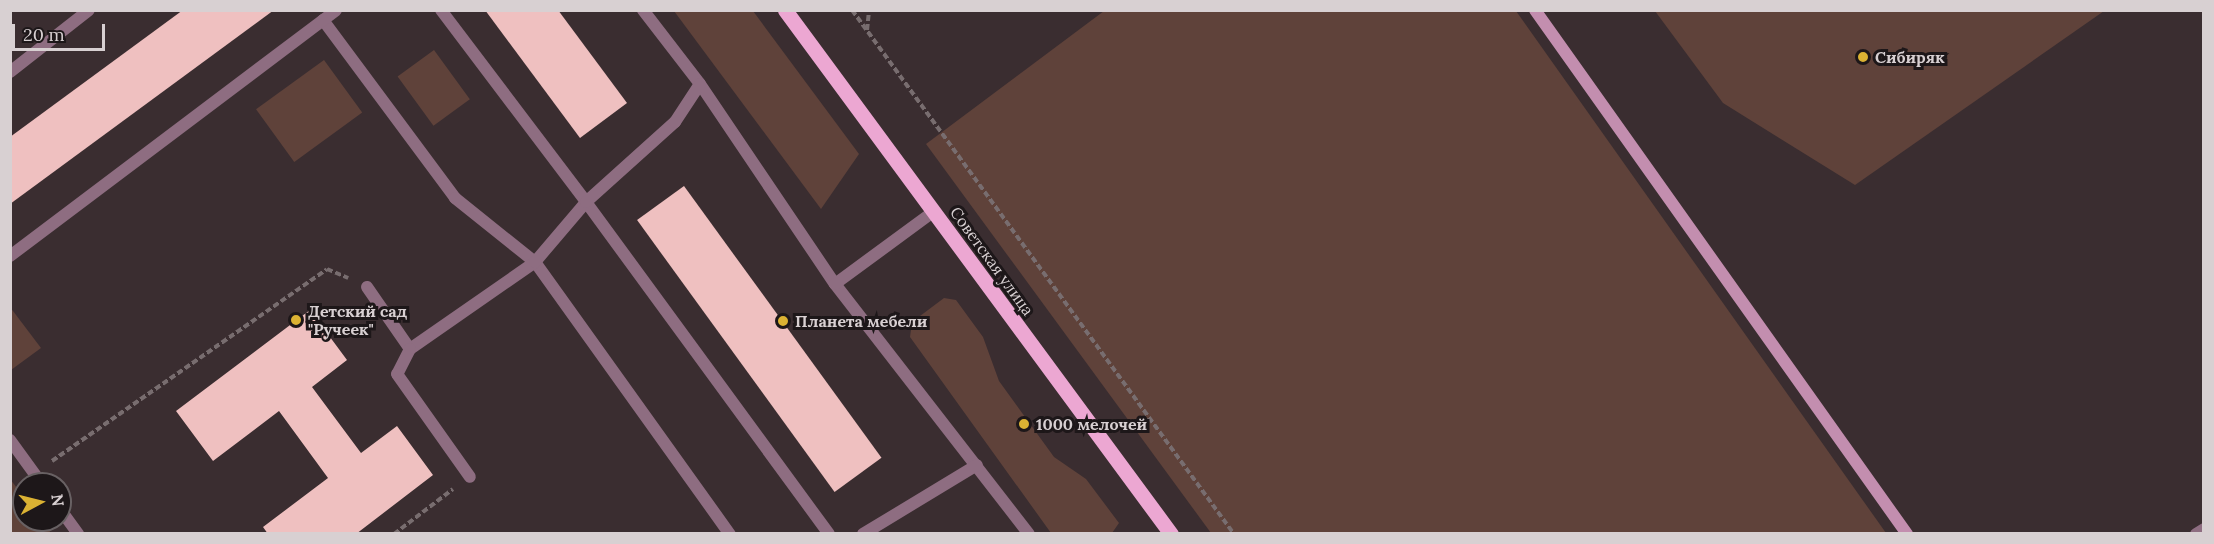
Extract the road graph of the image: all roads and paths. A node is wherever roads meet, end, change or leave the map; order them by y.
1 (89, 10) edge
2 (336, 10) edge
3 (441, 10) edge
4 (643, 10) edge
5 (785, 10) edge
6 (852, 10) edge
7 (869, 10) edge
8 (1535, 10) edge
9 (324, 20) junction
10 (867, 31) junction
11 (10, 72) edge
12 (700, 84) junction
13 (586, 202) junction
14 (933, 212) junction
15 (10, 256) edge
16 (535, 262) junction
17 (835, 284) junction
18 (367, 287) joint
19 (410, 349) junction
20 (10, 440) edge
21 (977, 465) junction
22 (33, 472) edge
23 (35, 472) edge
24 (470, 477) joint
25 (2204, 529) edge
26 (394, 534) edge
27 (730, 534) edge
28 (829, 534) edge
29 (863, 534) edge
30 (1029, 534) edge
31 (1171, 534) edge
32 (1234, 534) edge
33 (1907, 534) edge
34 (2196, 534) edge

1 - 11 lane
2 - 9 lane
3 - 13 lane
4 - 12 lane
5 - 14 main road, Советская улица
6 - 10 path
7 - 10 path
8 - 33 main road
9 - 15 lane
9 - 16 lane
10 - 32 path
12 - 13 lane
12 - 17 lane
13 - 16 lane
13 - 28 lane
14 - 17 lane
14 - 31 main road, Советская улица
16 - 19 lane
16 - 27 lane
17 - 21 lane
18 - 19 lane
18 - 23 path
19 - 24 lane
20 - 22 lane
21 - 29 lane
21 - 30 lane
24 - 26 path
25 - 34 lane

